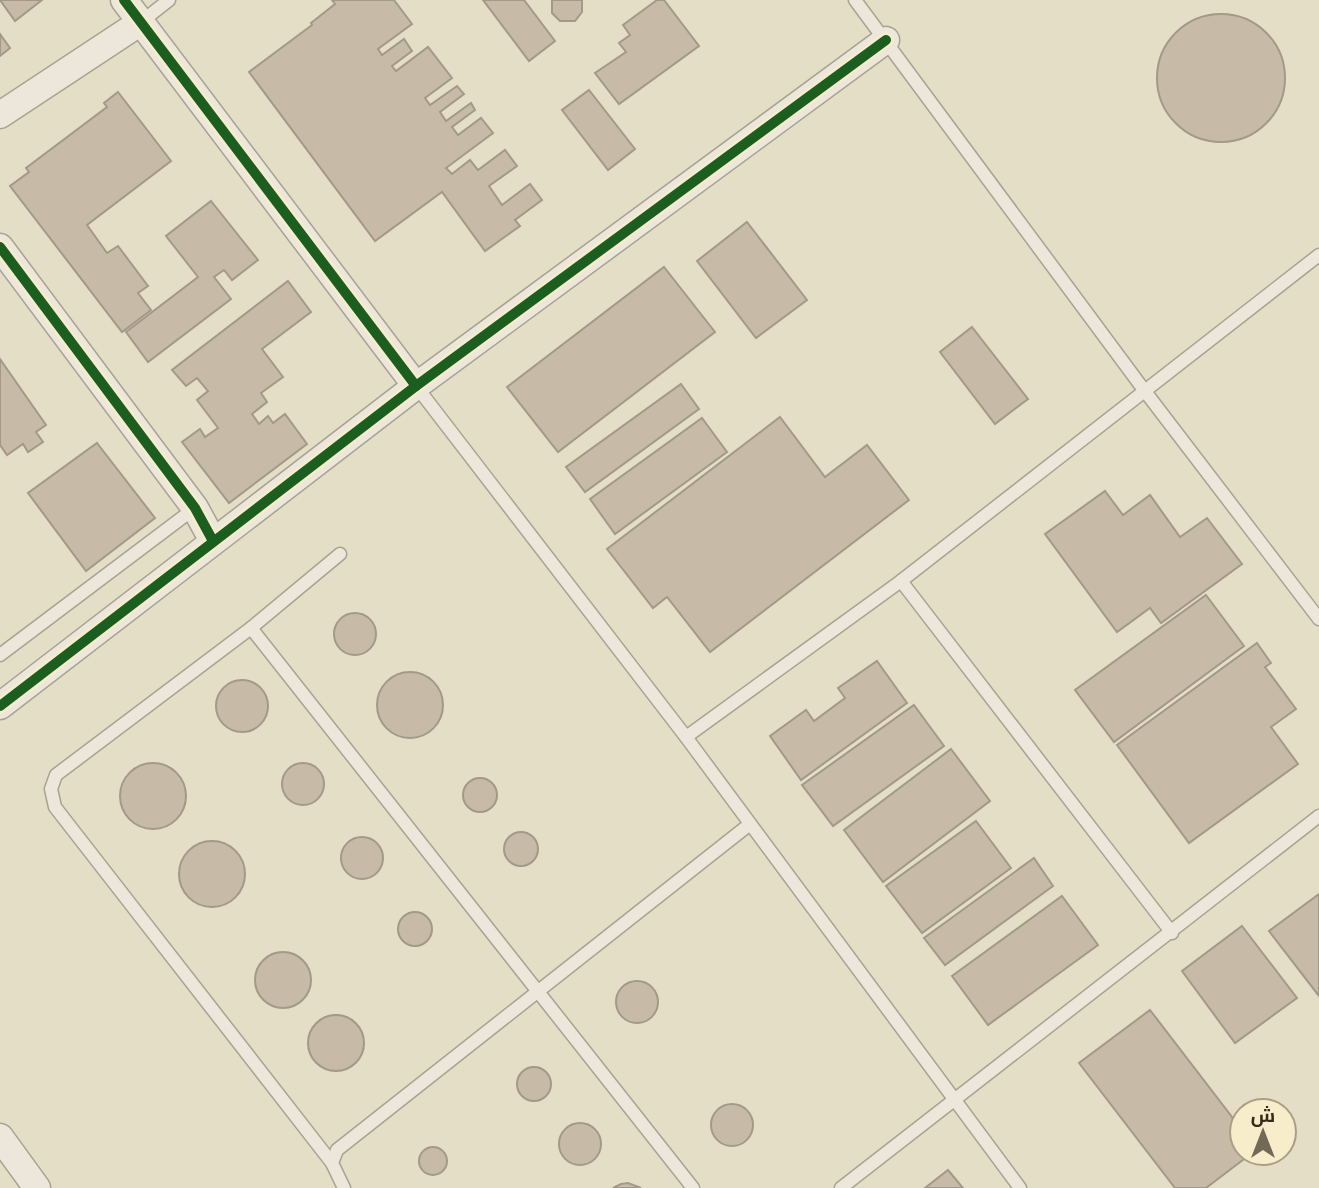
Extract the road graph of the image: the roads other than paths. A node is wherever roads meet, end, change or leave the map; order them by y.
1 (124, 0) edge
2 (169, 0) edge
3 (855, 0) edge
4 (141, 22) junction
5 (886, 40) junction
6 (0, 115) edge
7 (0, 247) edge
8 (1319, 255) edge
9 (416, 386) junction
10 (1144, 390) junction
11 (195, 508) junction
12 (213, 541) junction
13 (340, 554) dead end
14 (901, 581) junction
15 (1319, 619) edge
16 (251, 628) junction
17 (0, 655) edge
18 (0, 706) edge
19 (686, 737) junction
20 (1319, 816) edge
21 (750, 824) junction
22 (1172, 933) junction
23 (538, 991) junction
24 (953, 1099) junction
25 (0, 1137) edge
26 (332, 1163) junction
27 (37, 1188) edge
28 (344, 1188) edge
29 (693, 1188) edge
30 (841, 1188) edge
31 (1020, 1188) edge

1 - 4 street
2 - 4 lane
3 - 5 lane
4 - 6 street
4 - 9 street
5 - 9 street
5 - 10 lane
7 - 11 street
8 - 10 lane
9 - 12 street
9 - 19 lane
10 - 14 lane
10 - 15 lane
11 - 12 street
11 - 17 lane
12 - 18 street
13 - 16 lane
14 - 19 lane
14 - 22 lane
16 - 23 lane
16 - 26 lane
19 - 21 lane
20 - 22 lane
21 - 23 lane
21 - 24 lane
22 - 24 lane
23 - 26 lane
23 - 29 lane
24 - 30 lane
24 - 31 lane
25 - 27 street
26 - 28 lane

